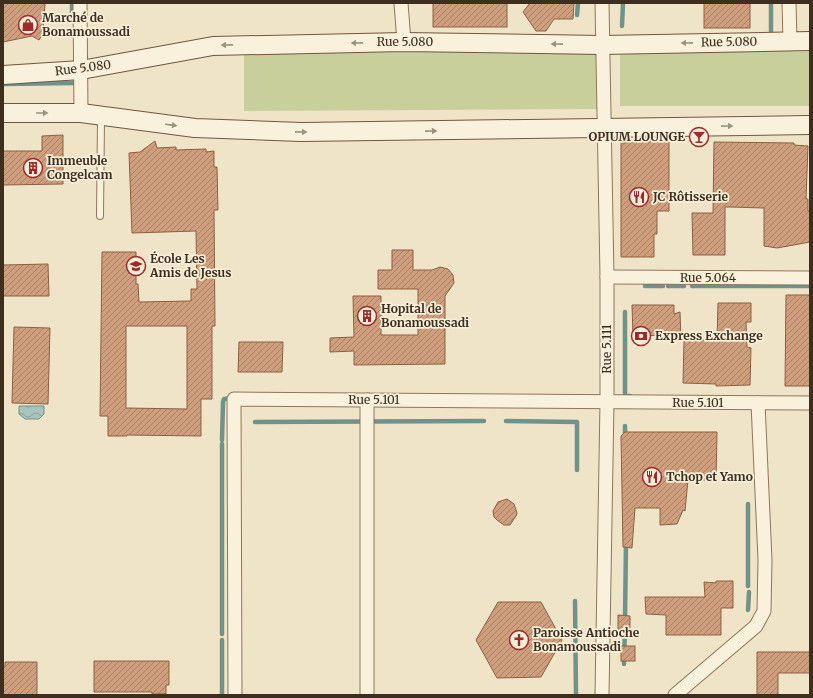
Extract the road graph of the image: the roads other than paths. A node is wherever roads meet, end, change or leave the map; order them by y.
1 (80, 3) edge
2 (401, 3) edge
3 (602, 3) edge
4 (789, 3) edge
5 (790, 41) junction
6 (810, 41) edge
7 (404, 42) junction
8 (602, 45) junction
9 (81, 70) junction
10 (3, 75) edge
11 (3, 113) edge
12 (81, 113) junction
13 (101, 116) junction
14 (810, 125) edge
15 (604, 128) junction
16 (100, 216) dead end
17 (607, 277) junction
18 (810, 278) edge
19 (367, 400) junction
20 (607, 402) junction
21 (758, 403) junction
22 (810, 403) edge
23 (235, 695) edge
24 (367, 695) edge
25 (602, 695) edge
26 (675, 695) edge

1 - 9 street
2 - 7 street
3 - 8 street, Rue 5.111
4 - 5 street
5 - 6 main road, Rue 5.080
5 -> 8 main road, Rue 5.080
8 -> 7 main road, Rue 5.080
7 -> 9 main road, Rue 5.080
8 - 15 street, Rue 5.111
9 - 10 main road, Rue 5.080
9 - 12 street
11 -> 12 main road
12 - 13 main road
13 -> 15 main road
13 - 16 lane
15 -> 14 main road
15 - 17 street, Rue 5.111
17 - 18 street, Rue 5.064
17 - 20 street, Rue 5.111
19 - 20 street, Rue 5.101
19 - 23 street, Rue 5.101
19 - 24 street
20 - 21 street, Rue 5.101
20 - 25 street, Rue 5.111
21 - 22 street, Rue 5.101
21 - 26 street

